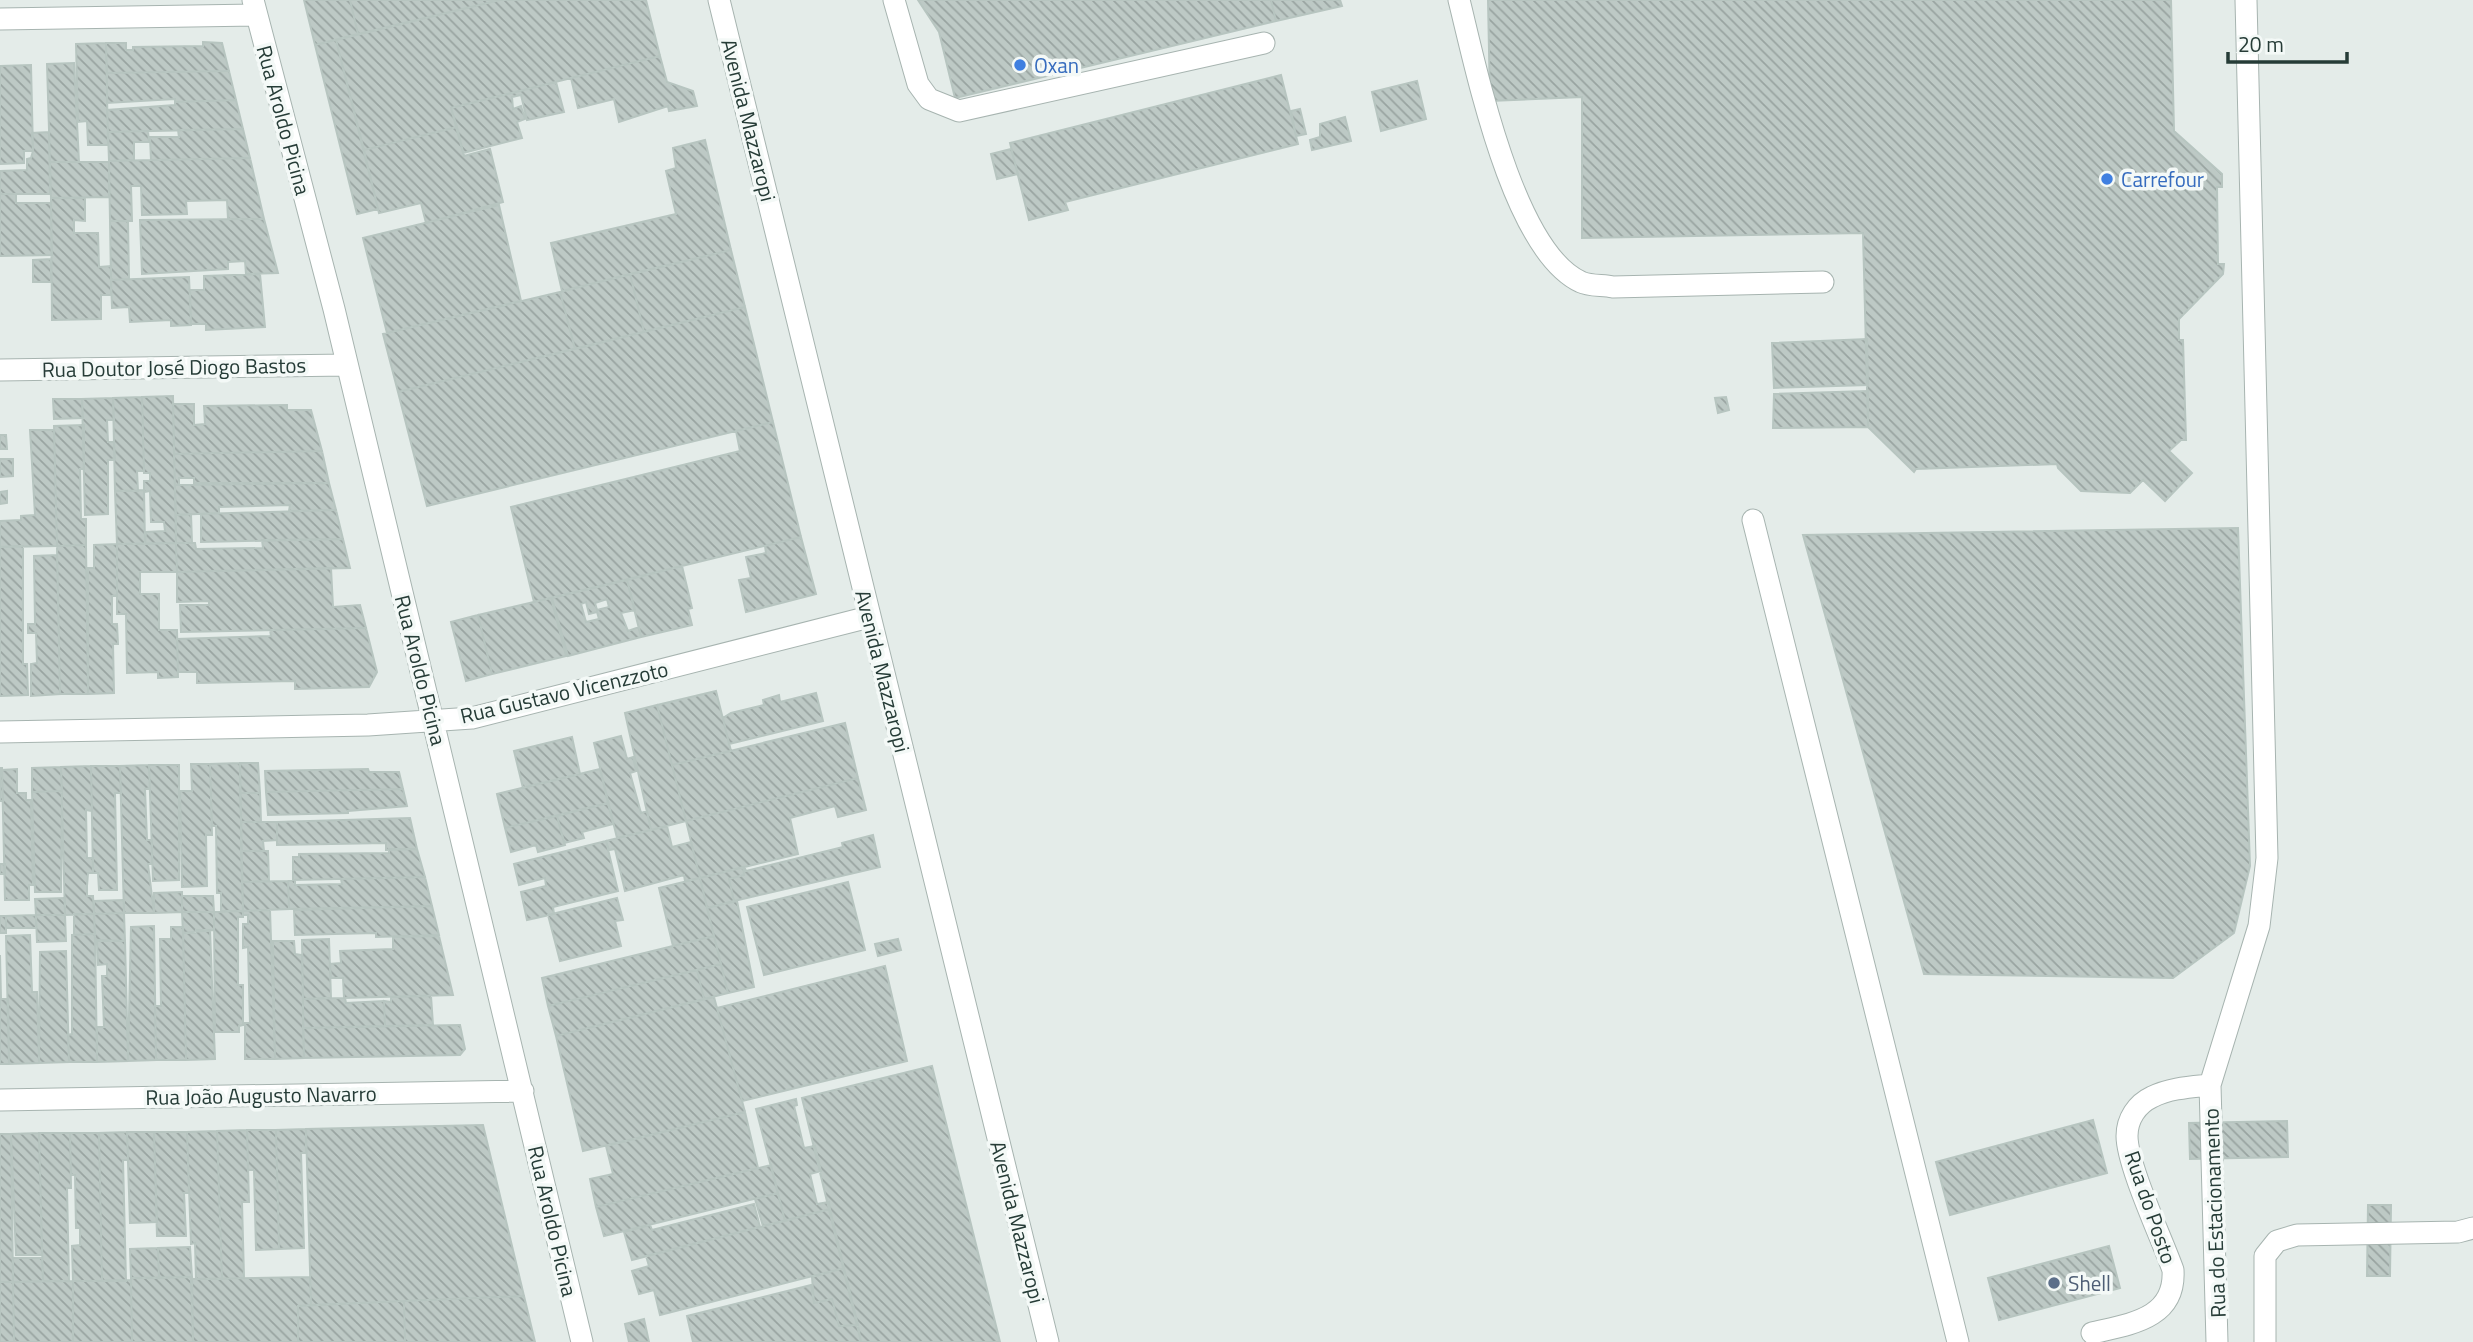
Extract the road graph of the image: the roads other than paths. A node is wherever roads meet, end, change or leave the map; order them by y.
1 (719, 0) edge
2 (894, 0) edge
3 (1460, 0) edge
4 (2246, 0) edge
5 (255, 8) edge
6 (0, 19) edge
7 (1264, 43) dead end
8 (1823, 282) dead end
9 (347, 365) junction
10 (0, 370) edge
11 (1753, 520) dead end
12 (869, 617) junction
13 (433, 720) junction
14 (0, 732) edge
15 (2210, 1085) junction
16 (523, 1091) junction
17 (0, 1100) edge
18 (2473, 1228) edge
19 (2092, 1334) dead end
20 (582, 1342) edge
21 (1048, 1342) edge
22 (1958, 1342) edge
23 (2217, 1342) edge
24 (2265, 1342) edge

1 - 12 street, Avenida Mazzaropi
2 - 7 street
3 - 8 street
4 - 15 street, Rua do Estacionamento
5 - 6 street
5 - 9 street, Rua Aroldo Picina
9 - 10 street, Rua Doutor José Diogo Bastos
9 - 13 street, Rua Aroldo Picina
11 - 22 street
12 - 13 street, Rua Gustavo Vicenzzoto
12 - 21 street, Avenida Mazzaropi
13 - 14 street, Rua Gustavo Vicenzzoto
13 - 16 street, Rua Aroldo Picina
15 - 19 street, Rua do Posto
15 - 23 street, Rua do Estacionamento
16 - 17 street, Rua João Augusto Navarro
16 - 20 street, Rua Aroldo Picina
18 - 24 street

